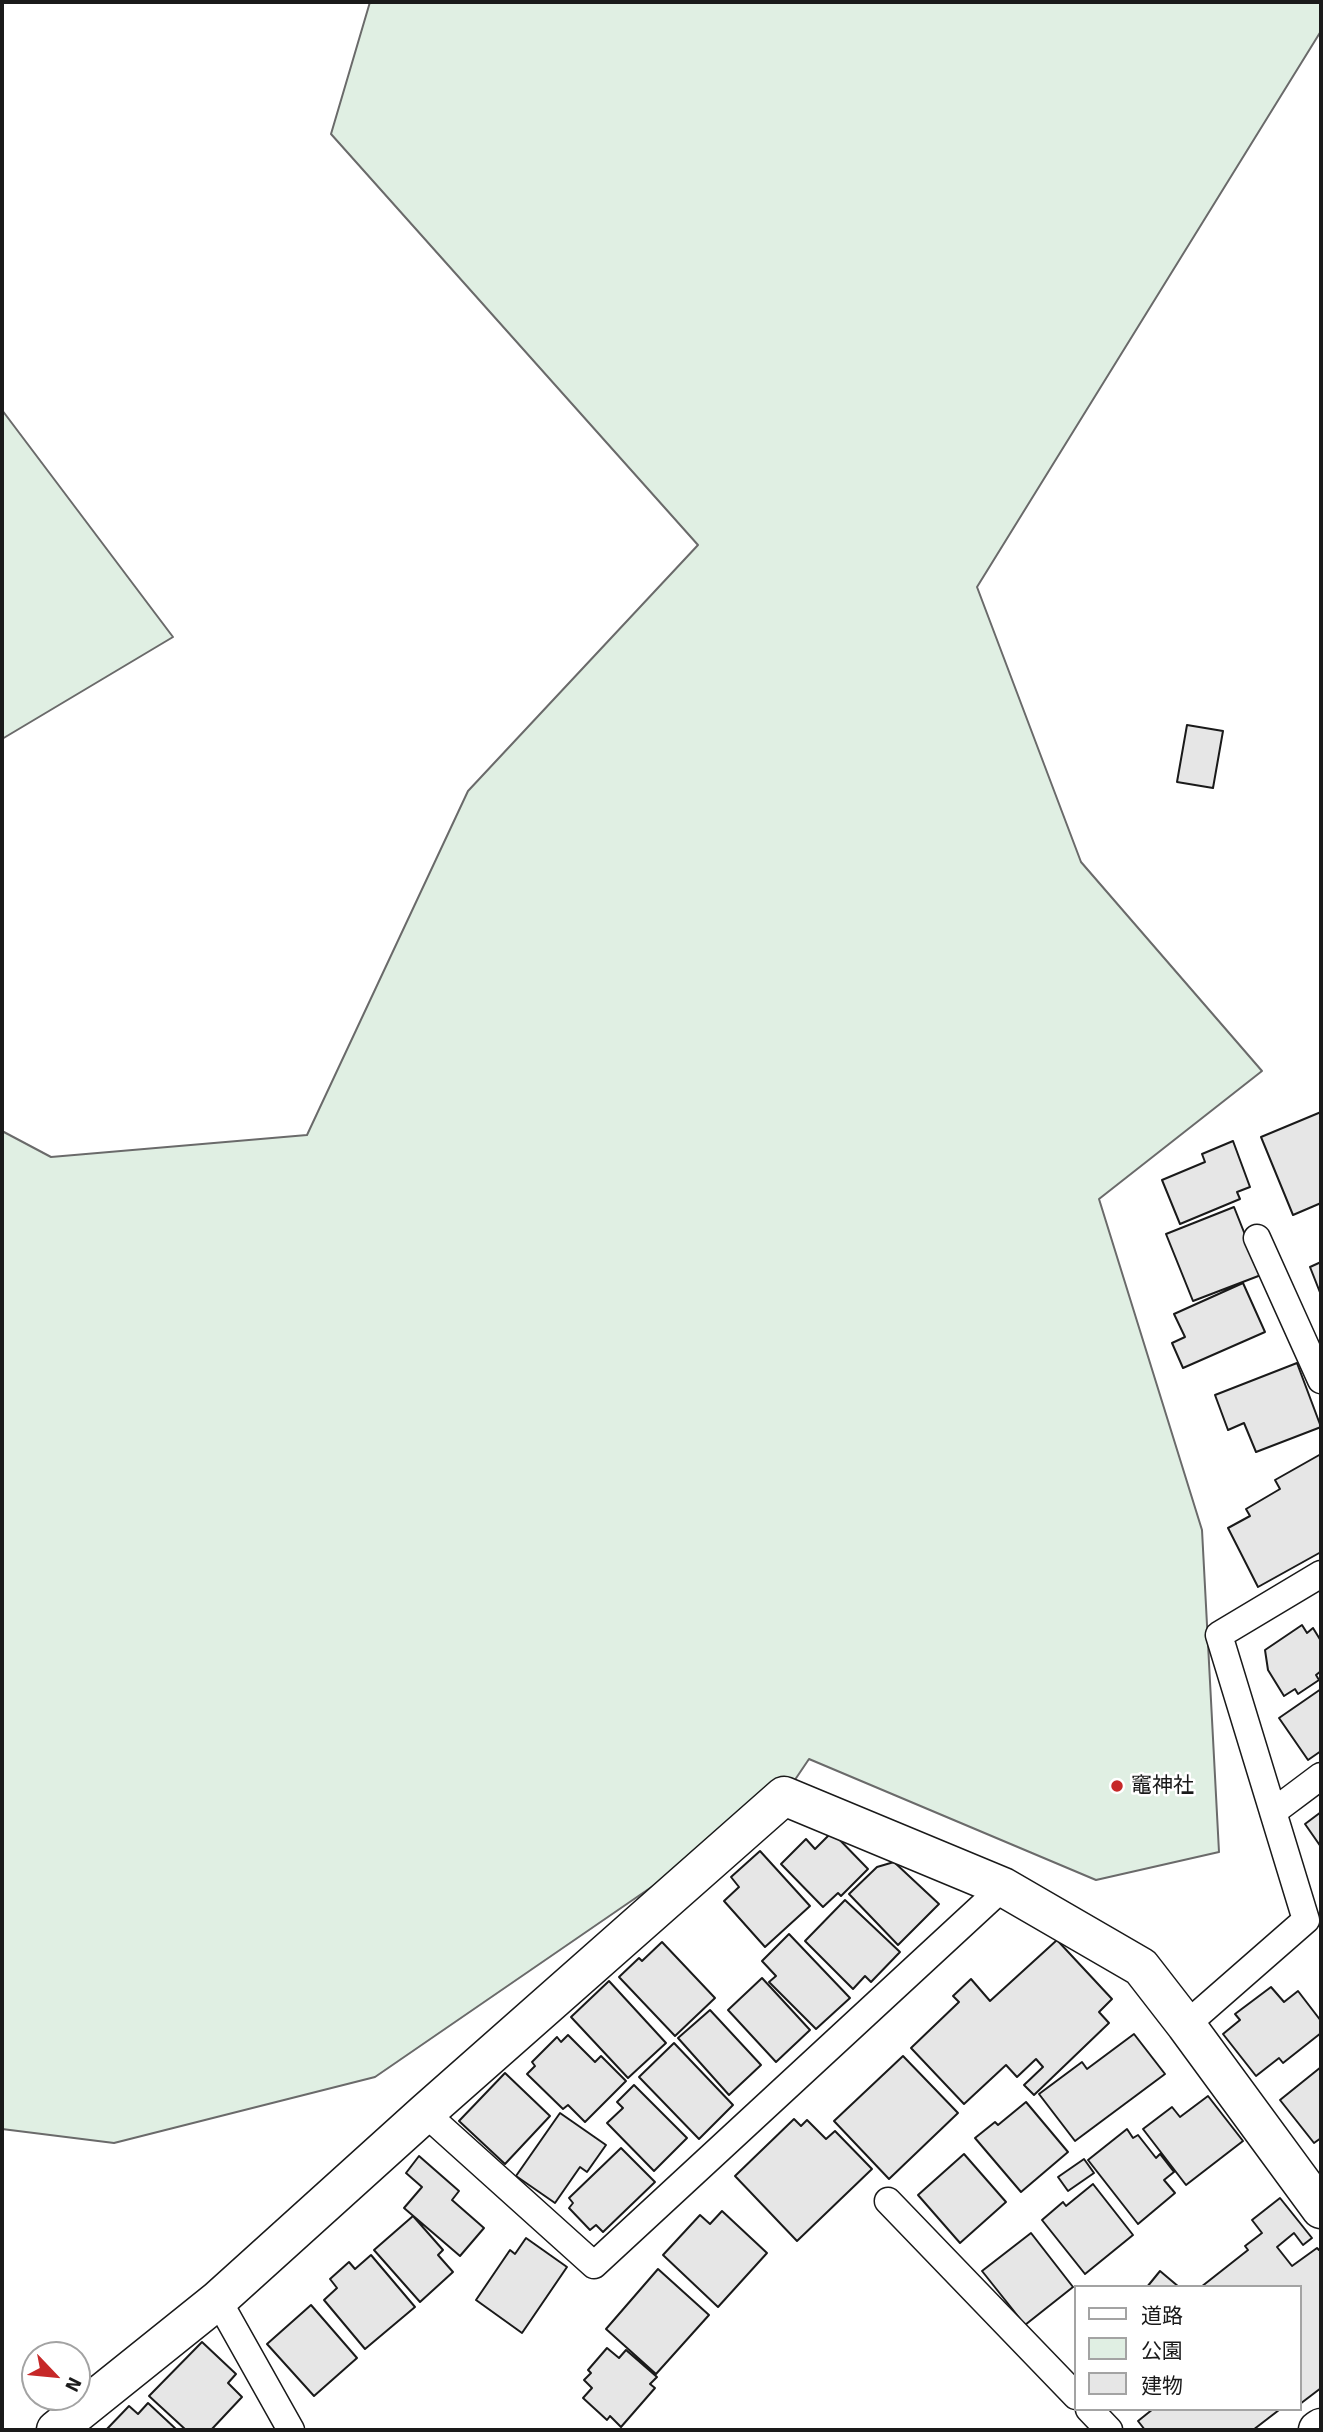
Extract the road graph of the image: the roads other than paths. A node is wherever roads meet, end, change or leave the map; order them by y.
1 (1256, 1238) dead end
2 (1321, 1380) edge
3 (1321, 1574) edge
4 (1321, 1776) edge
5 (1273, 1812) junction
6 (1003, 1887) junction
7 (1186, 2025) junction
8 (425, 2113) junction
9 (888, 2201) dead end
10 (1321, 2209) edge
11 (218, 2300) junction
12 (1074, 2394) edge
13 (1091, 2411) edge
14 (56, 2430) edge
15 (290, 2430) edge
16 (1109, 2430) edge

1 - 2 lane
3 - 5 lane
4 - 5 lane
5 - 7 lane
6 - 7 street
6 - 8 street
6 - 8 lane
7 - 10 street
8 - 11 street
9 - 12 lane
11 - 14 street
11 - 15 lane
13 - 16 lane

